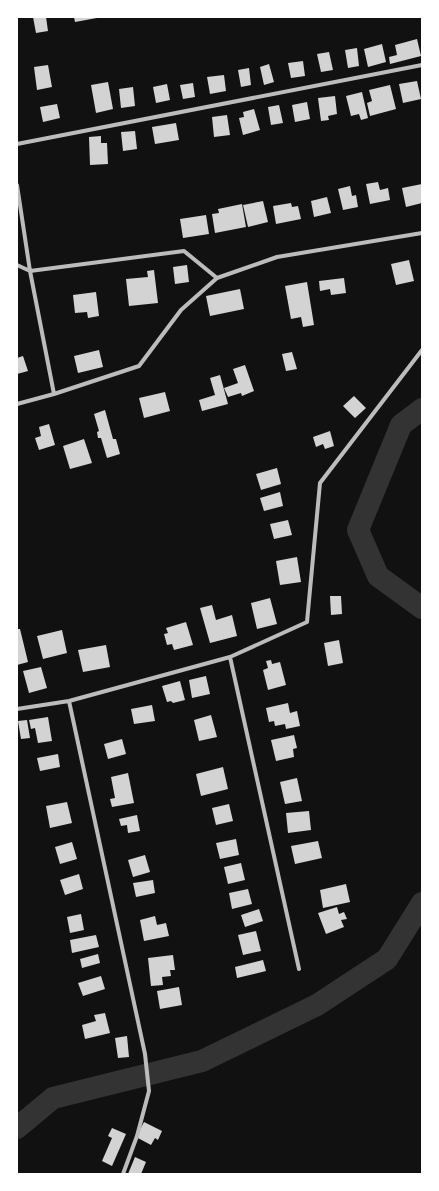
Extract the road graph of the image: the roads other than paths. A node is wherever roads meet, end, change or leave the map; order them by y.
1 (422, 65) edge
2 (17, 144) edge
3 (17, 185) edge
4 (422, 233) edge
5 (17, 265) edge
6 (30, 271) junction
7 (217, 278) junction
8 (422, 350) edge
9 (54, 394) junction
10 (17, 404) edge
11 (230, 657) junction
12 (69, 701) junction
13 (17, 709) edge
14 (299, 969) dead end
15 (123, 1174) edge

1 - 2 street
3 - 6 street
4 - 7 street
5 - 6 street
6 - 7 street
6 - 9 street
7 - 9 street
8 - 11 street
9 - 10 street
11 - 12 street
11 - 14 street
12 - 13 street
12 - 15 street

